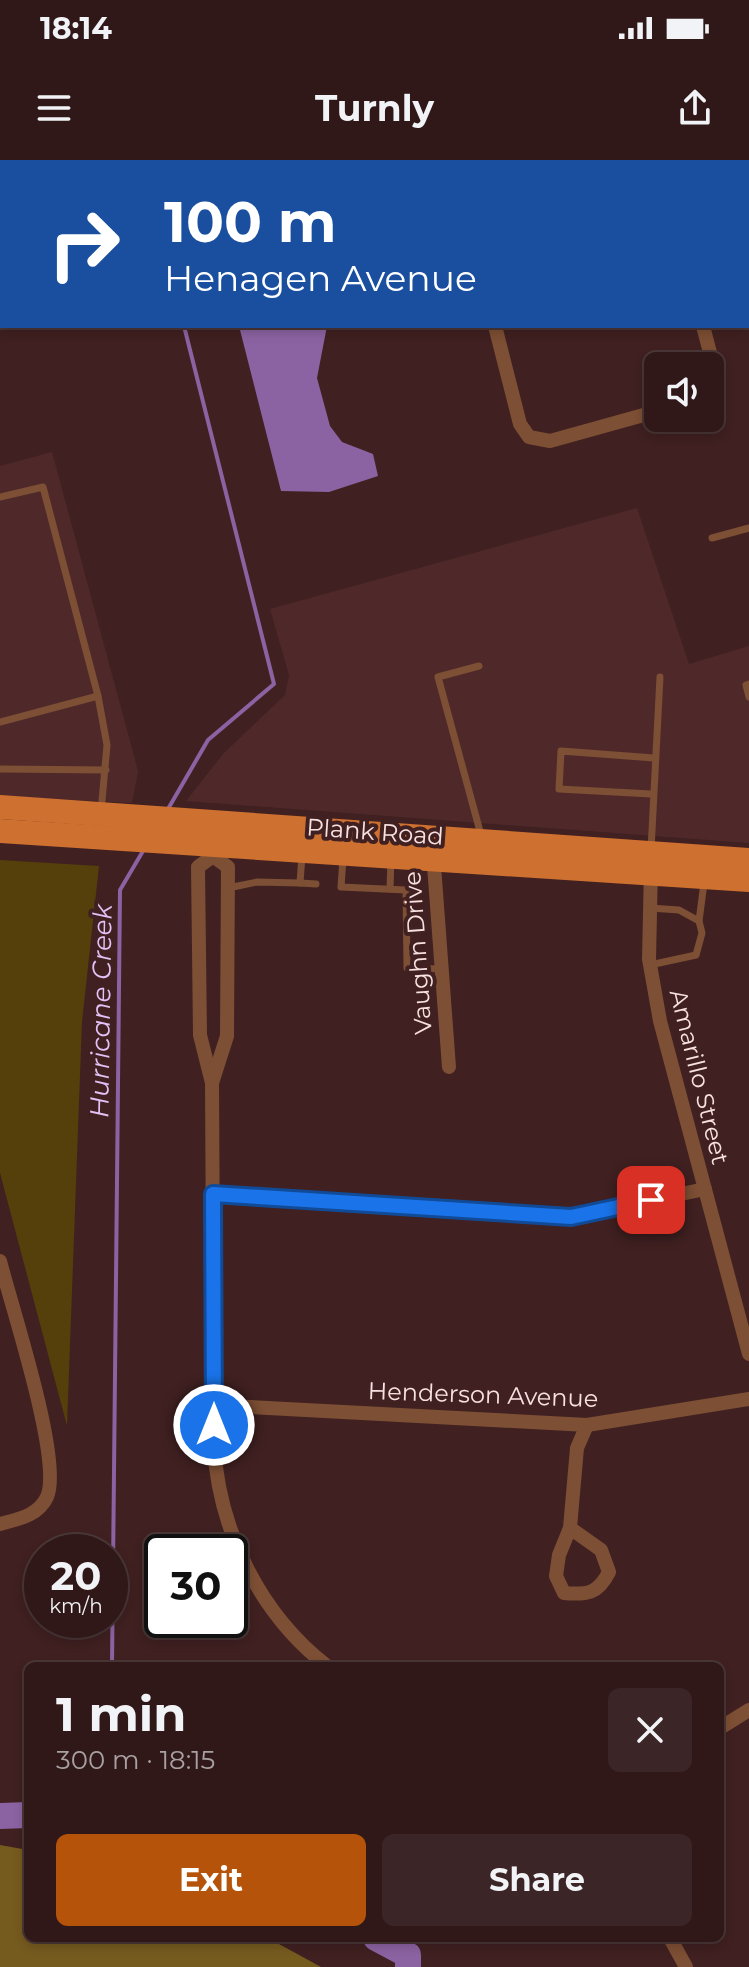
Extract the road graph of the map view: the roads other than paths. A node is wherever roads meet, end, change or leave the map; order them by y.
1 (496, 328) edge
2 (704, 328) edge
3 (710, 352) edge
4 (644, 415) edge
5 (0, 497) edge
6 (749, 528) edge
7 (712, 538) dead end
8 (479, 666) dead end
9 (660, 677) dead end
10 (749, 684) edge
11 (98, 696) junction
12 (749, 697) edge
13 (0, 722) edge
14 (654, 758) junction
15 (0, 769) edge
16 (106, 770) junction
17 (651, 794) junction
18 (0, 807) edge
19 (113, 822) junction
20 (0, 831) edge
21 (214, 840) junction
22 (483, 841) junction
23 (432, 847) junction
24 (302, 849) junction
25 (343, 852) junction
26 (391, 855) junction
27 (749, 860) edge
28 (651, 863) junction
29 (705, 877) junction
30 (749, 880) edge
31 (300, 883) junction
32 (316, 884) dead end
33 (228, 888) junction
34 (390, 889) junction
35 (650, 908) junction
36 (699, 921) junction
37 (650, 965) junction
38 (441, 969) junction
39 (449, 1067) dead end
40 (212, 1083) junction
41 (705, 1189) junction
42 (213, 1194) junction
43 (0, 1261) edge
44 (3, 1284) edge
45 (749, 1354) edge
46 (749, 1399) edge
47 (214, 1405) junction
48 (587, 1425) junction
49 (0, 1524) edge
50 (570, 1528) junction
51 (323, 1662) edge
52 (749, 1710) edge
53 (724, 1726) edge
54 (672, 1942) edge
55 (686, 1967) edge

1 - 4 street
2 - 3 street
5 - 11 lane
6 - 7 lane
8 - 22 lane
9 - 14 lane
10 - 12 lane
11 - 13 lane
11 - 16 lane
14 - 17 lane
14 - 17 lane
15 - 16 lane
16 - 19 lane
17 - 28 lane
18 - 19 main road, Plank Road
19 - 20 main road, Plank Road
19 - 21 main road, Plank Road
21 - 23 main road, Plank Road
21 - 24 main road, Plank Road
21 - 33 street
21 - 40 street
22 - 23 main road, Plank Road
22 - 28 main road, Plank Road
23 - 26 main road, Plank Road
23 - 28 main road, Plank Road
23 - 38 street, Vaughn Drive
24 - 25 main road, Plank Road
24 - 31 lane
25 - 26 main road, Plank Road
25 - 34 lane
26 - 34 lane
27 - 28 main road, Plank Road
28 - 29 main road, Plank Road
28 - 35 street, Amarillo Street
29 - 30 main road, Plank Road
29 - 36 lane
31 - 32 lane
31 - 33 lane
33 - 40 street
34 - 38 lane
35 - 36 lane
35 - 37 street, Amarillo Street
36 - 37 lane
37 - 41 street, Amarillo Street
38 - 39 street, Vaughn Drive
40 - 42 street
41 - 42 street
41 - 45 street, Amarillo Street
42 - 47 street
43 - 44 street
44 - 49 street
46 - 48 street, Henderson Avenue
47 - 48 street, Henderson Avenue
47 - 51 street
48 - 50 street
50 - 50 street
52 - 53 street
54 - 55 street

